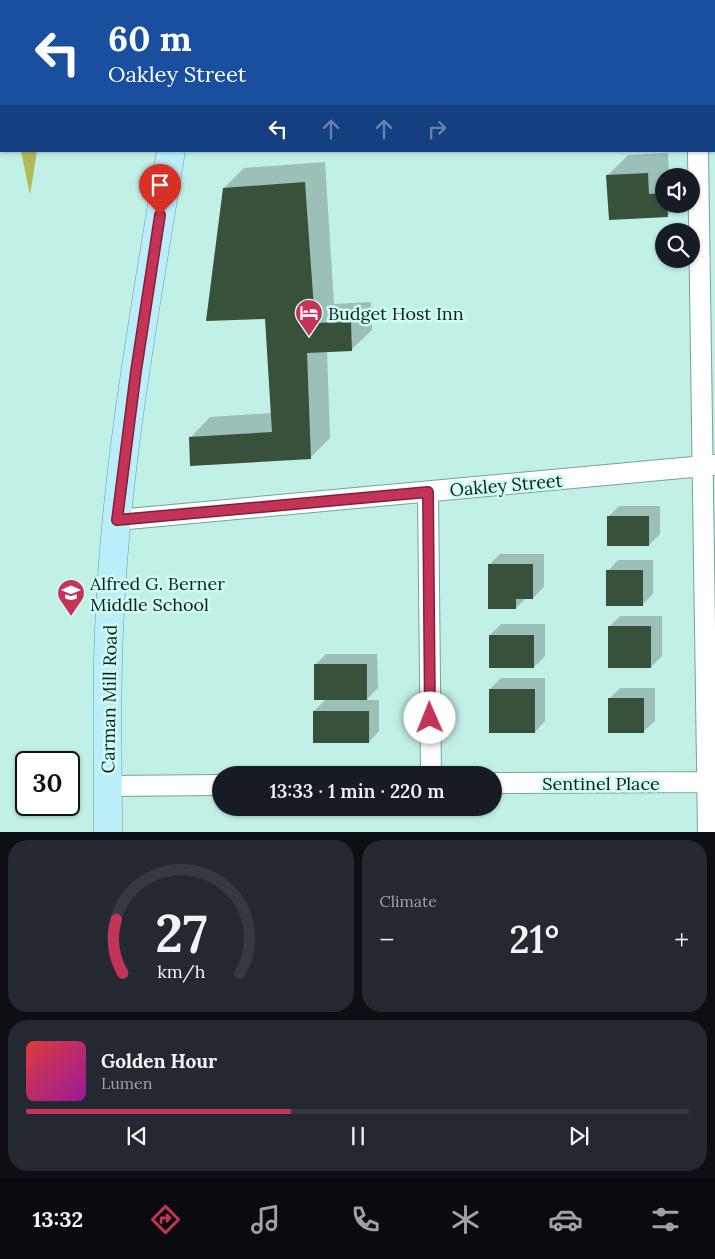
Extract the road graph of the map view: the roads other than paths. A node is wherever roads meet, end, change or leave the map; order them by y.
1 (170, 152) edge
2 (698, 152) edge
3 (709, 466) edge
4 (428, 492) junction
5 (117, 520) junction
6 (711, 754) edge
7 (431, 766) edge
8 (708, 782) junction
9 (502, 783) edge
10 (212, 785) edge
11 (108, 786) junction
12 (108, 832) edge
13 (708, 832) edge

1 - 5 main road, Carman Mill Road
2 - 3 street
3 - 4 street, Oakley Street
3 - 6 street
4 - 5 street, Oakley Street
4 - 7 street
5 - 11 main road, Carman Mill Road
6 - 8 street
8 - 9 street, Sentinel Place
8 - 13 street
10 - 11 street
11 - 12 main road, Carman Mill Road

